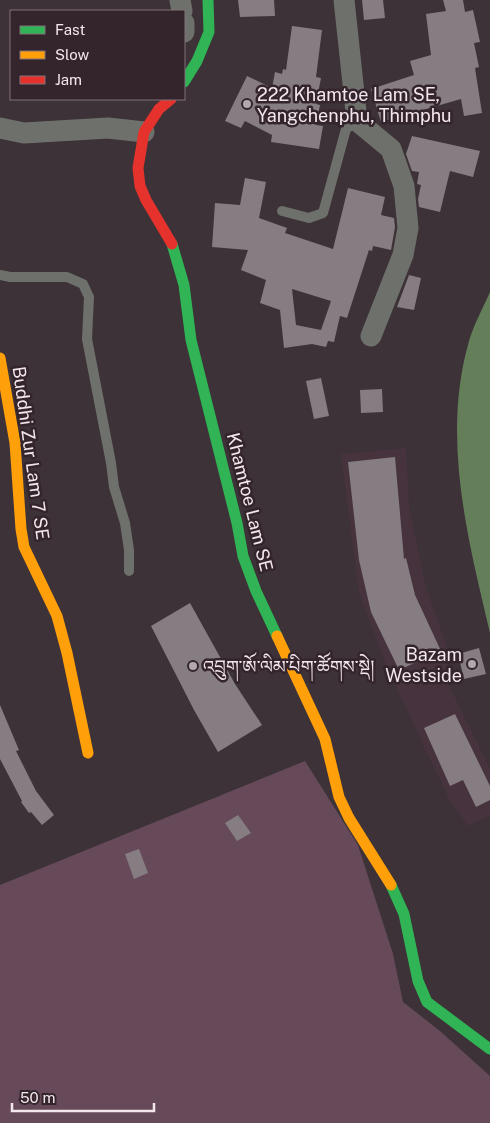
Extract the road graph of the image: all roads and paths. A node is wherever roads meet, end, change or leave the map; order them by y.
1 (208, 0) edge
2 (344, 0) edge
3 (185, 80) edge
4 (153, 100) edge
5 (170, 100) edge
6 (357, 121) junction
7 (148, 127) junction
8 (0, 128) edge
9 (282, 211) dead end
10 (0, 275) edge
11 (371, 336) dead end
12 (0, 358) edge
13 (130, 571) dead end
14 (88, 753) dead end
15 (490, 1049) edge

1 - 3 main road
2 - 6 street
4 - 7 street
5 - 7 main road, Khamtoe Lam SE
6 - 9 lane
6 - 11 street
7 - 8 street
7 - 15 main road, Khamtoe Lam SE
10 - 13 lane
12 - 14 main road, Buddhi Zur Lam 7 SE

